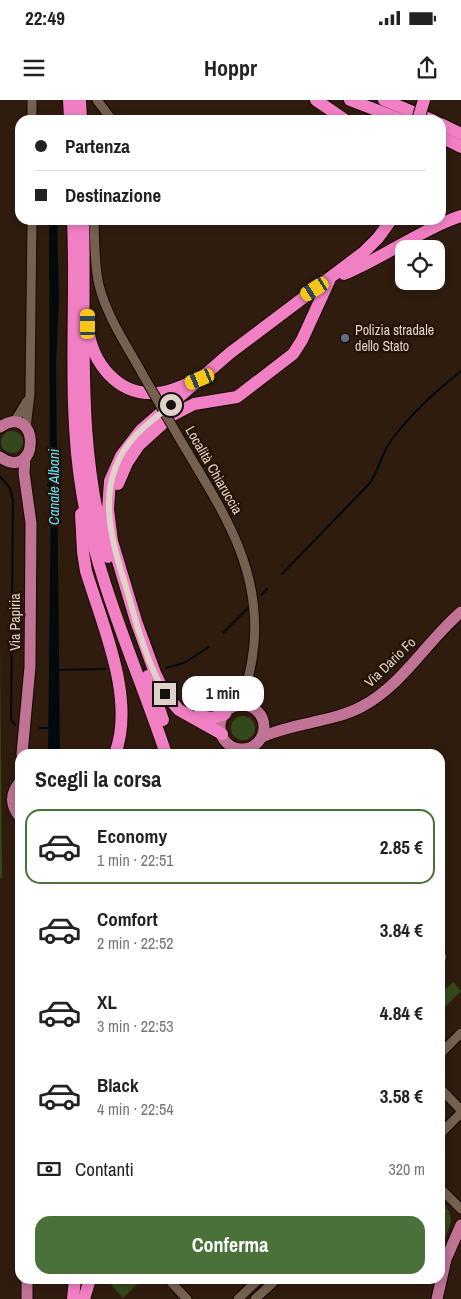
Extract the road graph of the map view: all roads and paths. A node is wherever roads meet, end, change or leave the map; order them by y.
1 (32, 100) edge
2 (69, 100) edge
3 (80, 100) edge
4 (97, 100) edge
5 (316, 100) edge
6 (350, 100) edge
7 (384, 100) edge
8 (424, 100) edge
9 (32, 115) edge
10 (70, 115) edge
11 (81, 115) edge
12 (108, 115) edge
13 (338, 115) edge
14 (389, 115) edge
15 (420, 115) edge
16 (420, 115) edge
17 (446, 126) edge
18 (461, 134) edge
19 (446, 140) edge
20 (461, 147) edge
21 (461, 216) edge
22 (446, 222) edge
23 (32, 225) edge
24 (73, 225) edge
25 (94, 225) edge
26 (380, 225) edge
27 (387, 225) edge
28 (438, 225) edge
29 (83, 226) edge
30 (330, 279) junction
31 (200, 379) junction
32 (30, 394) junction
33 (3, 426) edge
34 (26, 428) junction
35 (0, 457) edge
36 (25, 457) junction
37 (11, 461) junction
38 (82, 491) junction
39 (28, 493) junction
40 (461, 612) edge
41 (249, 677) junction
42 (237, 706) junction
43 (257, 712) junction
44 (225, 714) junction
45 (301, 724) junction
46 (262, 737) junction
47 (227, 744) edge
48 (22, 749) edge
49 (116, 749) edge
50 (164, 749) edge
51 (172, 749) edge
52 (239, 749) edge
53 (249, 749) edge
54 (15, 790) edge
55 (15, 807) edge
56 (461, 1033) edge
57 (445, 1049) edge
58 (445, 1095) edge
59 (461, 1112) edge
60 (445, 1129) edge
61 (445, 1193) edge
62 (461, 1209) edge
63 (461, 1225) edge
64 (445, 1263) edge
65 (27, 1284) edge
66 (74, 1284) edge
67 (86, 1284) edge
68 (88, 1284) edge
69 (173, 1284) edge
70 (254, 1284) edge
71 (272, 1284) edge
72 (440, 1284) edge
73 (27, 1299) edge
74 (73, 1299) edge
75 (84, 1299) edge
76 (187, 1299) edge
77 (238, 1299) edge
78 (255, 1299) edge
79 (437, 1299) edge

1 - 9 street
2 - 10 highway
3 - 11 highway
4 - 12 street
5 - 13 highway
6 - 14 highway
7 - 15 highway
8 - 16 highway, bridge
17 - 18 highway
19 - 20 highway
21 - 22 highway
23 - 32 street
24 - 38 highway
25 - 41 street, Località Chiaruccia, bridge
26 - 30 highway
27 - 30 highway
28 - 30 highway
29 - 31 highway
29 - 51 highway
30 - 31 highway
30 - 44 highway
31 - 47 highway
32 - 33 street
32 - 34 street
33 - 34 main road
34 - 36 main road, Via Papiria
35 - 37 main road
36 - 37 main road
36 - 39 main road, Via Papiria
37 - 39 main road, Via Papiria
38 - 49 highway
38 - 50 highway
39 - 48 main road, Via Papiria
40 - 45 main road, Via Dario Fo
41 - 42 street
41 - 43 street
42 - 43 main road
42 - 44 main road
43 - 45 main road, Via Dario Fo
43 - 46 main road
44 - 47 main road
45 - 46 main road, Via Dario Fo
46 - 53 main road
47 - 52 main road
54 - 55 main road
56 - 57 street
58 - 59 street
59 - 60 street
61 - 62 street
63 - 64 main road
65 - 73 main road
66 - 74 highway
67 - 75 highway
68 - 75 highway
69 - 76 street
70 - 77 street
71 - 78 street
72 - 79 main road

